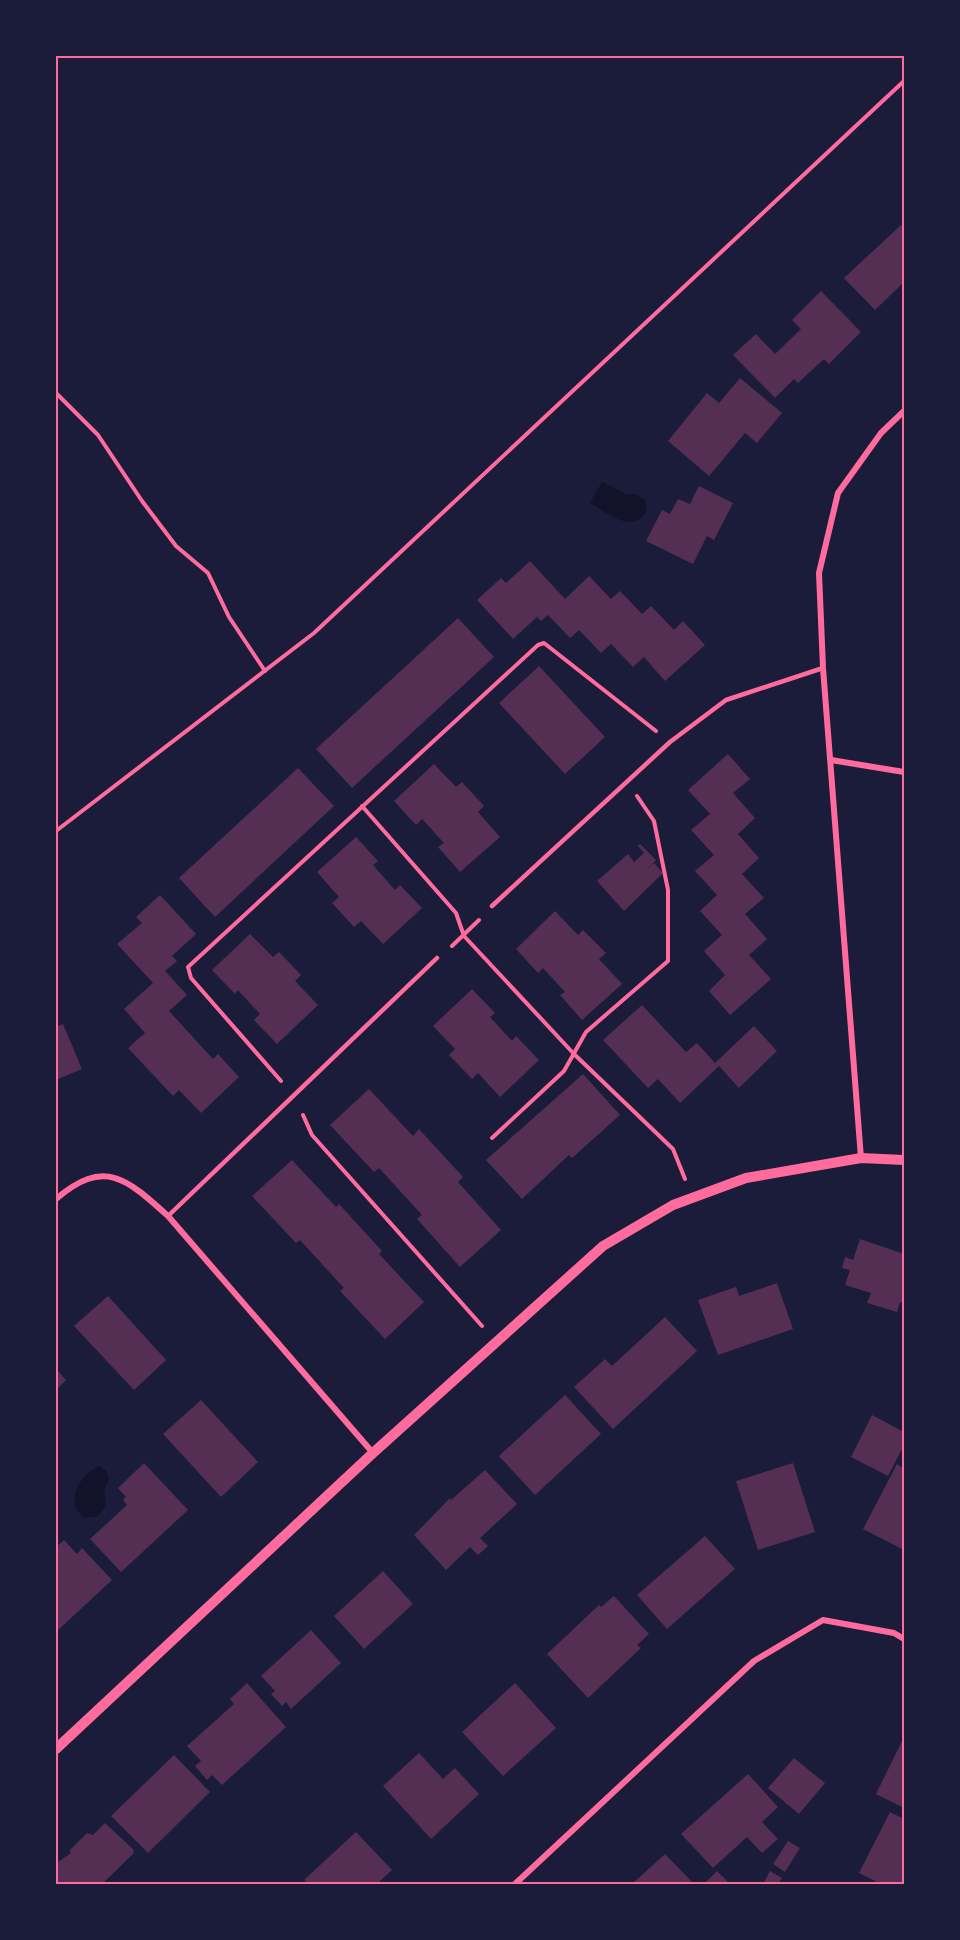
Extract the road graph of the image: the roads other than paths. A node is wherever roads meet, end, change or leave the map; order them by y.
1 (904, 411) edge
2 (823, 668) junction
3 (831, 760) junction
4 (904, 772) edge
5 (492, 906) road end
6 (437, 958) road end
7 (861, 1158) junction
8 (904, 1160) edge
9 (56, 1199) edge
10 (168, 1216) junction
11 (373, 1453) junction
12 (904, 1639) edge
13 (56, 1749) edge
14 (515, 1884) edge

1 - 2 street
2 - 3 street
2 - 5 lane
3 - 4 street
3 - 7 street
6 - 10 lane
7 - 8 street
7 - 11 street
9 - 10 street
10 - 11 street
11 - 13 street
12 - 14 street

